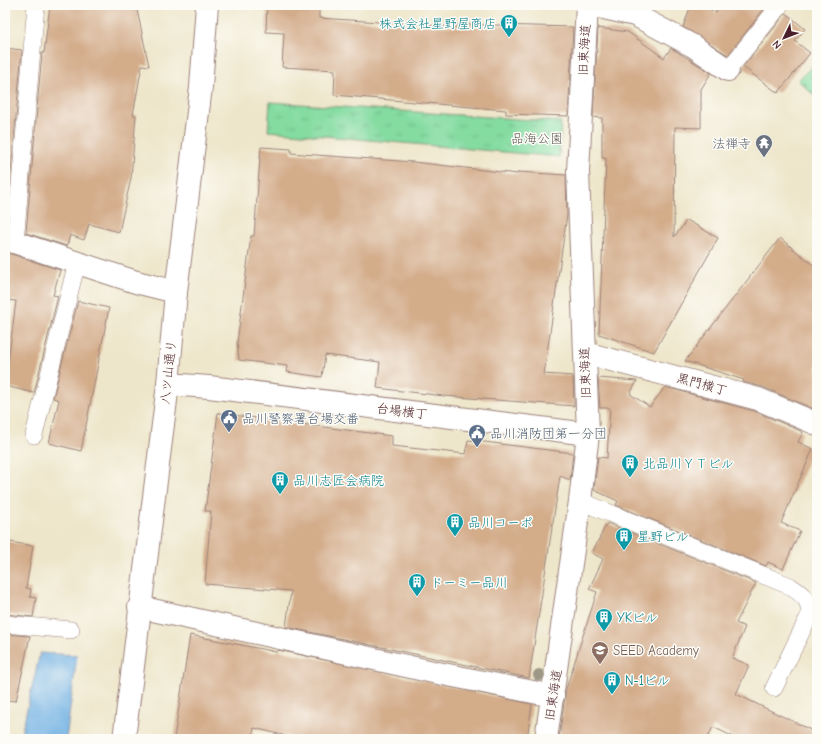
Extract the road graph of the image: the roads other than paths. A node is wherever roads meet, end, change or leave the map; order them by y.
1 (36, 5) edge
2 (207, 5) edge
3 (587, 5) edge
4 (590, 5) edge
5 (780, 5) edge
6 (728, 70) joint
7 (10, 240) edge
8 (77, 262) junction
9 (176, 292) junction
10 (585, 353) junction
11 (168, 384) junction
12 (817, 424) edge
13 (588, 434) junction
14 (34, 435) dead end
15 (580, 501) junction
16 (139, 607) junction
17 (5, 624) edge
18 (71, 630) dead end
19 (774, 688) dead end
20 (553, 696) junction
21 (548, 738) edge
22 (124, 739) edge

1 - 7 lane
2 - 9 street, 八ツ山通り
3 - 10 street, 旧東海道
4 - 6 street
5 - 6 lane
7 - 8 street
8 - 9 street
8 - 14 lane
9 - 11 street, 八ツ山通り
10 - 12 street, 黒門横丁
10 - 13 street, 旧東海道
11 - 13 street, 台場横丁
11 - 16 street, 八ツ山通り
13 - 15 street, 旧東海道
15 - 19 lane
15 - 20 street, 旧東海道
16 - 20 street
16 - 22 street, 八ツ山通り
17 - 18 lane
20 - 21 street, 旧東海道

